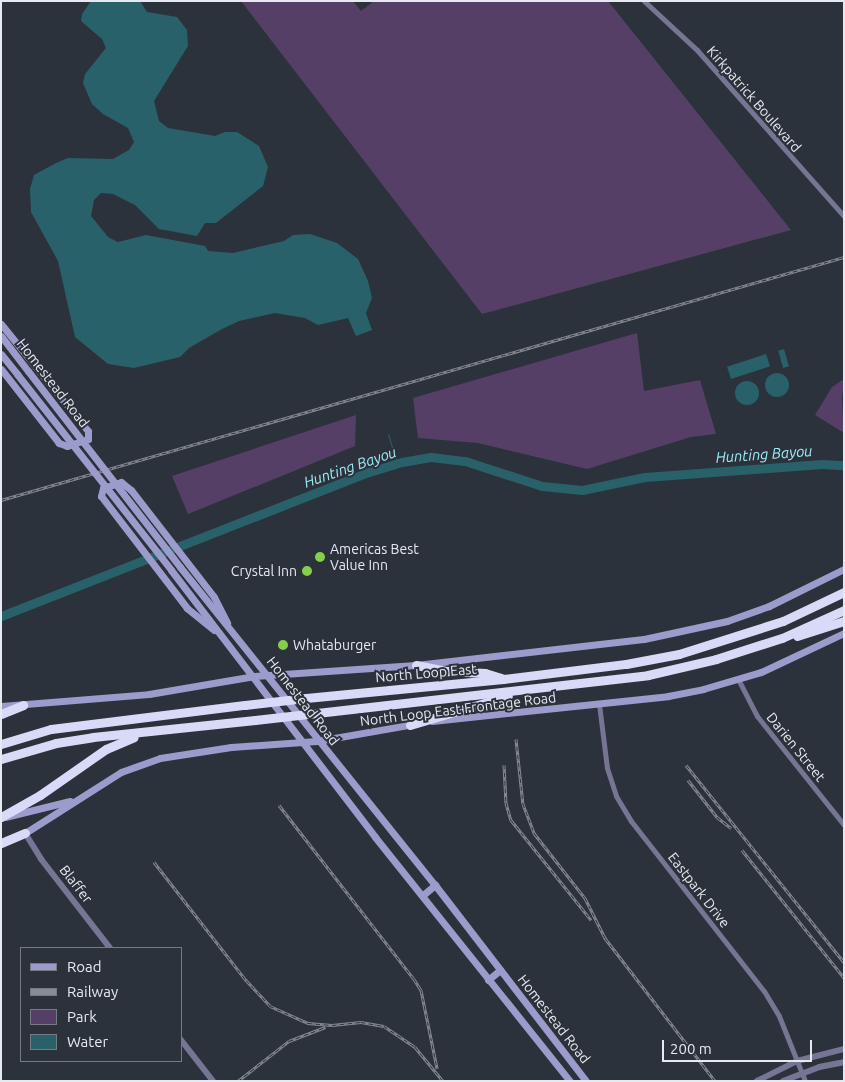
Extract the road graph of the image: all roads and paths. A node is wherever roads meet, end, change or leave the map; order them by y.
1 (644, 1) edge
2 (844, 216) edge
3 (1, 324) edge
4 (1, 336) edge
5 (1, 354) edge
6 (1, 369) edge
7 (844, 570) edge
8 (844, 592) edge
9 (844, 610) edge
10 (844, 621) edge
11 (229, 628) junction
12 (844, 633) edge
13 (220, 634) junction
14 (782, 638) junction
15 (416, 666) junction
16 (266, 675) junction
17 (254, 676) junction
18 (503, 679) junction
19 (738, 679) junction
20 (530, 689) junction
21 (599, 704) junction
22 (23, 705) junction
23 (1, 706) edge
24 (1, 714) edge
25 (410, 725) junction
26 (166, 730) junction
27 (317, 741) junction
28 (304, 742) junction
29 (1, 744) edge
30 (1, 759) edge
31 (75, 799) junction
32 (1, 818) edge
33 (844, 825) edge
34 (387, 828) junction
35 (25, 833) junction
36 (375, 837) junction
37 (1, 843) edge
38 (435, 885) junction
39 (422, 895) junction
40 (109, 947) edge
41 (500, 970) junction
42 (488, 980) junction
43 (538, 1021) junction
44 (528, 1029) junction
45 (182, 1041) edge
46 (844, 1049) edge
47 (797, 1061) junction
48 (844, 1062) edge
49 (802, 1073) junction
50 (213, 1081) edge
51 (570, 1081) edge
52 (586, 1081) edge
53 (757, 1081) edge
54 (783, 1081) edge
55 (805, 1081) edge

1 - 2 street, Kirkpatrick Boulevard
3 - 6 main road
4 - 11 main road, Homestead Road, bridge
5 - 13 main road, Homestead Road, bridge
7 - 15 main road
8 - 18 highway, North Loop East
9 - 14 highway, North Loop East
10 - 14 highway
11 - 13 main road
11 - 16 main road, Homestead Road
12 - 19 main road, North Loop East Frontage Road
13 - 17 main road, Homestead Road
14 - 20 highway, North Loop East
15 - 16 main road
15 - 18 highway
16 - 17 main road
16 - 27 main road, Homestead Road
17 - 22 main road
17 - 28 main road, Homestead Road
18 - 29 highway, North Loop East, bridge
19 - 21 main road, North Loop East Frontage Road
19 - 33 street, Darien Street
20 - 25 highway
20 - 26 highway, North Loop East, bridge
21 - 25 main road, North Loop East Frontage Road
21 - 47 street, Eastpark Drive
22 - 23 main road
22 - 24 highway
25 - 27 main road, North Loop East Frontage Road
26 - 30 highway, North Loop East
26 - 32 highway
27 - 28 main road, North Loop East Frontage Road
27 - 34 main road, Homestead Road
28 - 31 main road, North Loop East Frontage Road
28 - 36 main road, Homestead Road
31 - 32 main road
31 - 35 main road, North Loop East Frontage Road
34 - 36 main road
34 - 38 main road, Homestead Road
35 - 37 highway
35 - 40 street, Blaffer
36 - 39 main road, Homestead Road
38 - 39 main road
38 - 41 main road, Homestead Road
39 - 42 main road, Homestead Road
41 - 42 main road
41 - 43 main road, Homestead Road
42 - 44 main road, Homestead Road
43 - 44 main road
43 - 52 main road, Homestead Road
44 - 51 main road, Homestead Road
45 - 50 street
46 - 47 street
47 - 49 street, Eastpark Drive
47 - 53 street
48 - 49 street
49 - 54 street
49 - 55 street, Eastpark Drive

